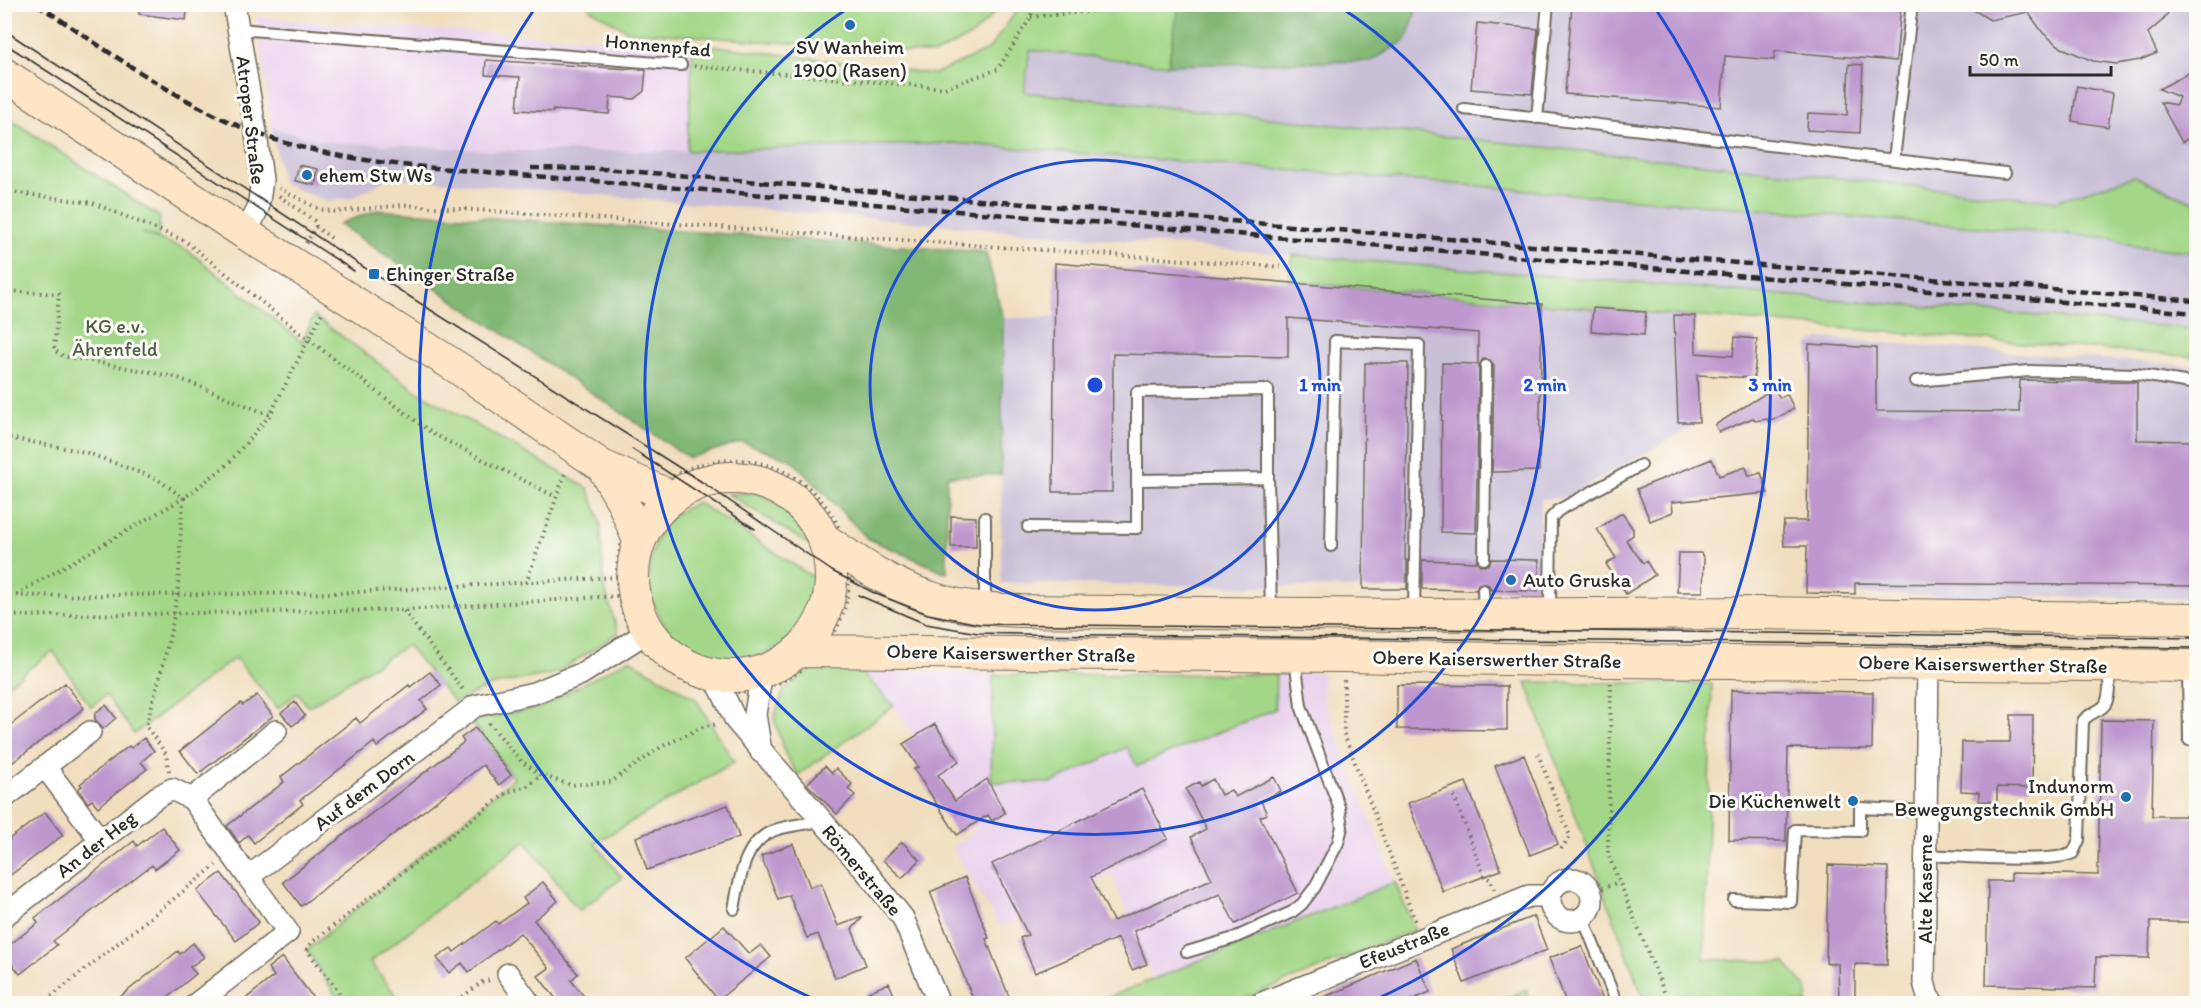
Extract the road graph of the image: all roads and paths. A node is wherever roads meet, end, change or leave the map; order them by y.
1 (234, 4) edge
2 (1033, 4) edge
3 (1165, 4) edge
4 (1548, 4) edge
5 (1911, 4) edge
6 (1030, 17) junction
7 (239, 29) junction
8 (681, 65) joint
9 (4, 74) edge
10 (1464, 110) dead end
11 (1537, 118) junction
12 (1894, 160) junction
13 (2005, 173) dead end
14 (262, 182) junction
15 (4, 190) edge
16 (316, 227) dead end
17 (246, 234) junction
18 (1285, 267) dead end
19 (4, 291) edge
20 (339, 292) junction
21 (308, 339) junction
22 (1486, 366) dead end
23 (1916, 381) dead end
24 (2196, 384) edge
25 (270, 415) junction
26 (4, 437) edge
27 (1641, 465) dead end
28 (567, 466) dead end
29 (602, 466) junction
30 (1268, 478) junction
31 (1137, 480) junction
32 (665, 494) junction
33 (556, 497) junction
34 (184, 498) junction
35 (985, 518) dead end
36 (1028, 526) dead end
37 (639, 541) junction
38 (1331, 546) dead end
39 (836, 547) junction
40 (1484, 559) dead end
41 (617, 577) dead end
42 (526, 583) junction
43 (177, 594) junction
44 (4, 596) edge
45 (14, 596) junction
46 (985, 608) junction
47 (403, 610) junction
48 (1271, 613) junction
49 (1550, 614) junction
50 (173, 615) junction
51 (1413, 615) junction
52 (4, 616) edge
53 (2196, 619) edge
54 (641, 636) junction
55 (811, 651) junction
56 (1343, 656) junction
57 (1294, 657) junction
58 (1611, 661) junction
59 (1928, 663) junction
60 (2109, 665) junction
61 (2192, 666) edge
62 (762, 672) junction
63 (718, 683) junction
64 (475, 706) junction
65 (736, 722) junction
66 (276, 730) dead end
67 (90, 732) dead end
68 (2196, 740) edge
69 (761, 752) junction
70 (1538, 754) dead end
71 (45, 767) junction
72 (541, 775) junction
73 (172, 789) junction
74 (1454, 796) dead end
75 (4, 798) edge
76 (192, 799) junction
77 (1925, 811) junction
78 (821, 821) junction
79 (101, 841) junction
80 (1559, 852) dead end
81 (231, 854) junction
82 (1925, 855) junction
83 (248, 877) junction
84 (1619, 882) junction
85 (1591, 893) junction
86 (1550, 896) junction
87 (1734, 900) dead end
88 (1501, 906) junction
89 (734, 909) dead end
90 (4, 915) edge
91 (1583, 918) junction
92 (1422, 938) junction
93 (1187, 952) dead end
94 (508, 974) joint
95 (42, 1004) edge
96 (196, 1004) edge
97 (343, 1004) edge
98 (453, 1004) edge
99 (530, 1004) edge
100 (939, 1004) edge
101 (1260, 1004) edge
102 (1617, 1004) edge
103 (1669, 1004) edge
104 (1934, 1004) edge

1 - 7 street, Atroper Straße
2 - 6 path, Honnenpfad
3 - 6 path
4 - 11 lane
5 - 12 lane
6 - 8 path, Honnenpfad
7 - 8 lane, Honnenpfad
7 - 14 street, Atroper Straße
9 - 17 street
10 - 11 lane
11 - 12 lane
12 - 13 lane
14 - 16 path
14 - 17 street, Atroper Straße
14 - 18 path
15 - 21 path
17 - 20 street
19 - 25 path
20 - 21 path
20 - 29 street
21 - 25 path
21 - 33 path
22 - 40 lane
23 - 24 lane
25 - 34 path
26 - 34 path
27 - 49 lane
28 - 33 path
29 - 32 street
29 - 37 street
30 - 31 lane
30 - 31 lane
30 - 48 lane
31 - 36 lane
32 - 37 street
32 - 39 street
32 - 39 path
33 - 42 path
34 - 43 path
34 - 45 path
35 - 46 lane
37 - 54 street
38 - 51 lane
39 - 46 street
39 - 55 street
39 - 55 path
41 - 42 path
42 - 43 path
43 - 45 path
43 - 50 path
44 - 45 path
46 - 48 street
47 - 50 path
47 - 54 path
47 - 64 path
48 - 51 street
49 - 51 street
49 - 53 street
50 - 52 path
50 - 73 path
54 - 63 street
54 - 63 path
54 - 64 street, Auf dem Dorn
55 - 57 street, Obere Kaiserswerther Straße
55 - 62 street
56 - 57 street, Obere Kaiserswerther Straße
56 - 58 street, Obere Kaiserswerther Straße
56 - 92 path
57 - 93 lane
58 - 59 street, Obere Kaiserswerther Straße
58 - 84 path
59 - 60 street, Obere Kaiserswerther Straße
59 - 77 street, Alte Kaserne
60 - 61 street, Obere Kaiserswerther Straße
60 - 82 lane
61 - 68 lane
62 - 63 street
62 - 69 street
63 - 65 street, Römerstraße
64 - 72 path
64 - 83 street, Auf dem Dorn
65 - 69 street, Römerstraße
65 - 72 path
66 - 76 street
67 - 71 street
69 - 78 street, Römerstraße
70 - 80 path
71 - 75 street
71 - 79 street
72 - 97 path
73 - 76 street
73 - 79 street, An der Heg
74 - 88 path
76 - 81 street
77 - 82 street, Alte Kaserne
77 - 87 lane
78 - 89 lane
78 - 100 street, Römerstraße
79 - 90 street, An der Heg
81 - 83 street
81 - 95 path
82 - 104 street, Alte Kaserne
83 - 96 street
84 - 85 path
84 - 103 path
85 - 86 street
85 - 91 street
86 - 88 street, Efeustraße
86 - 91 street
88 - 92 street, Efeustraße
91 - 102 lane
92 - 101 street, Efeustraße
94 - 98 path
94 - 99 street

